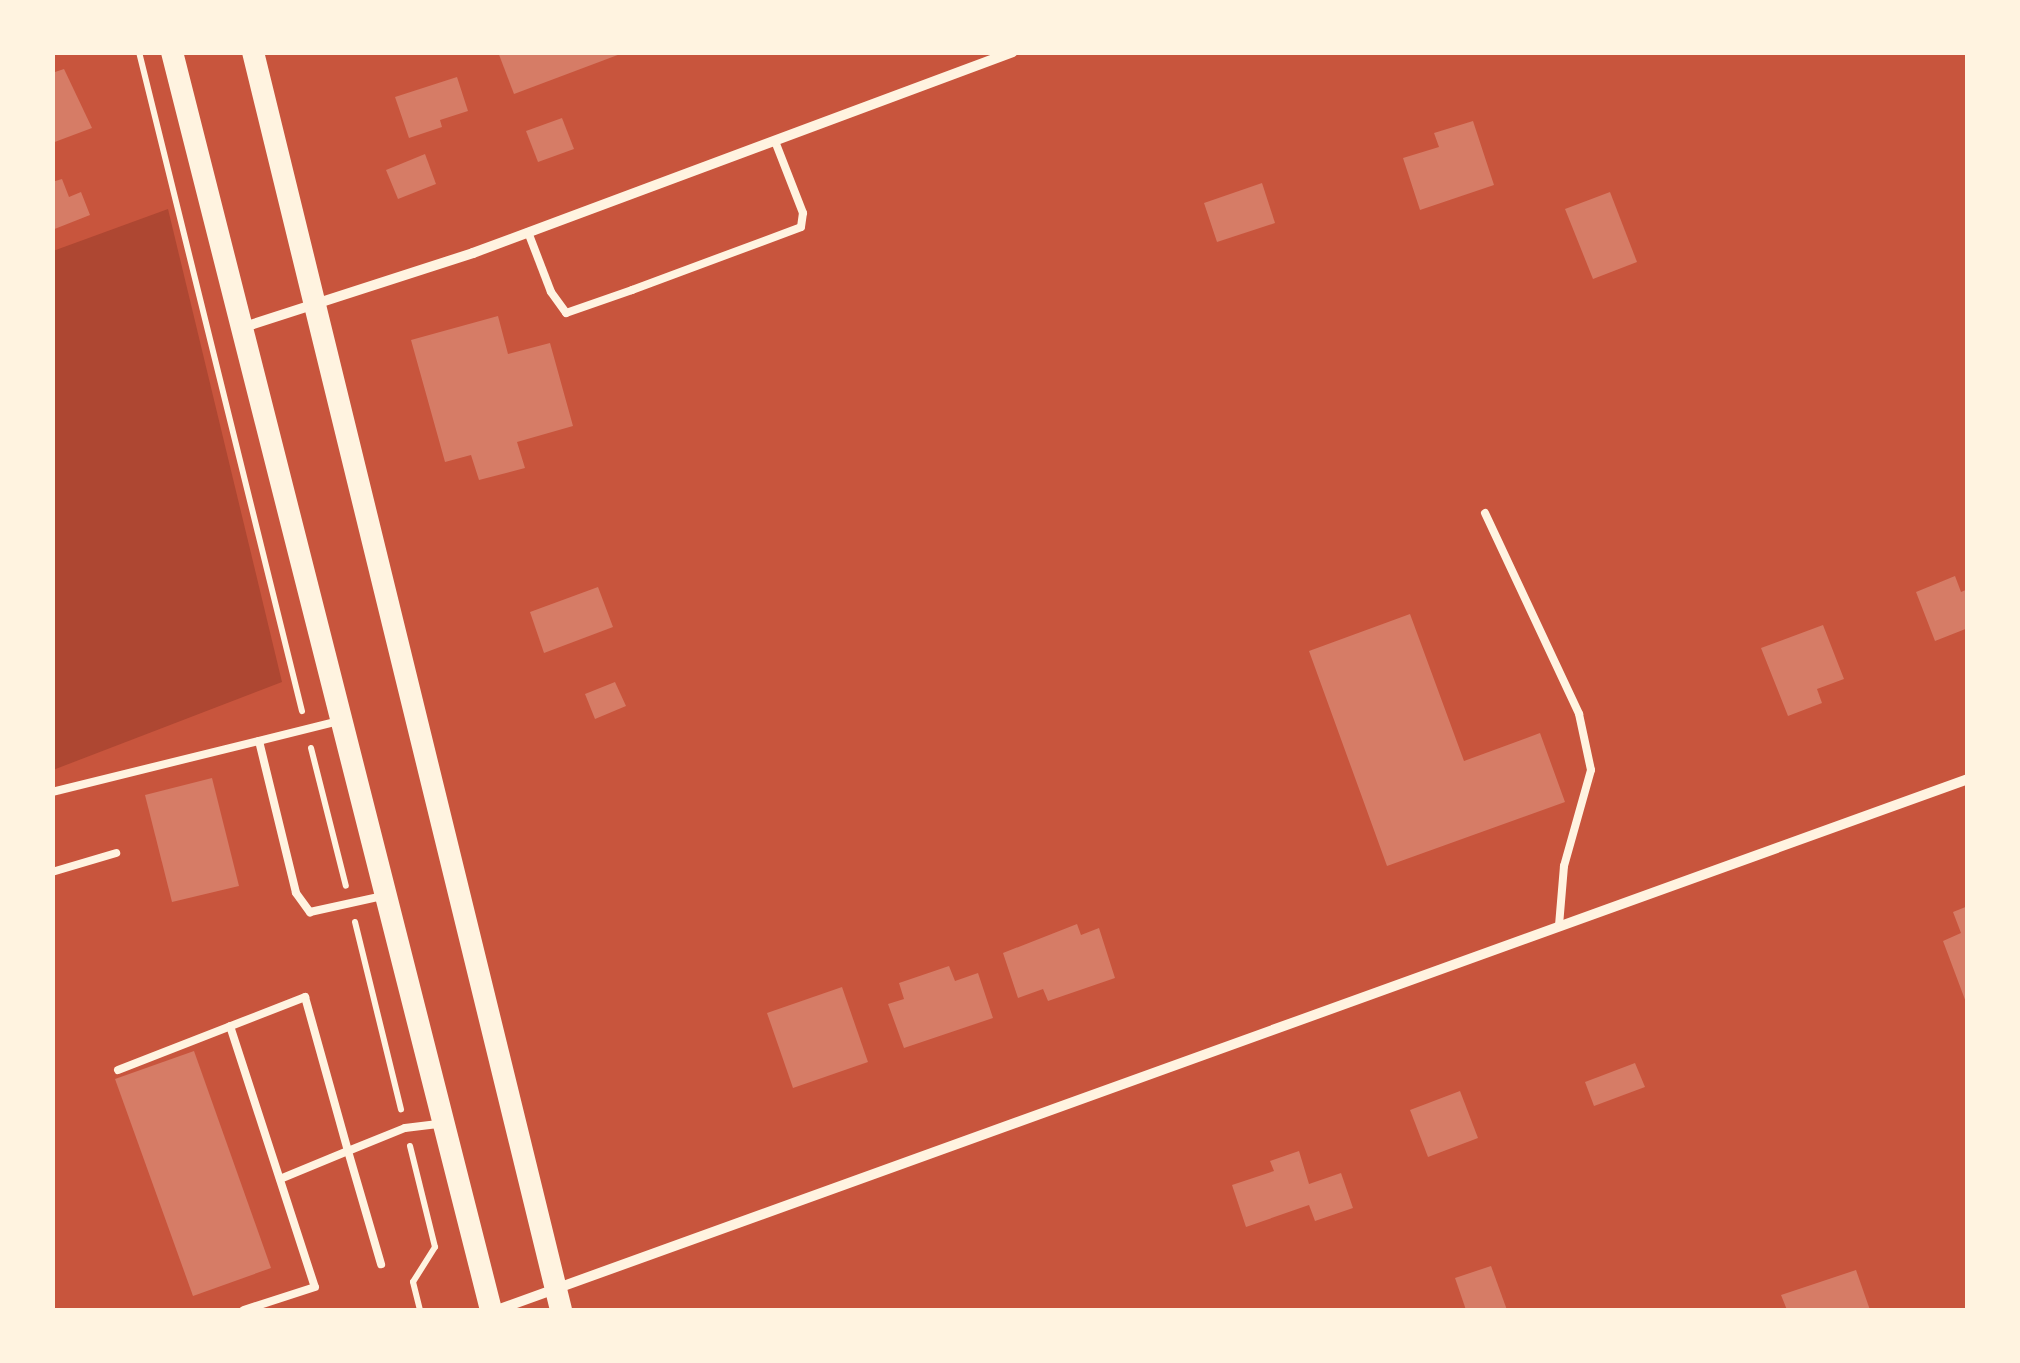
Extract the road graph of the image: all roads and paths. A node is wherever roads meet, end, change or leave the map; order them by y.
1 (139, 52) edge
2 (172, 52) edge
3 (253, 52) edge
4 (1013, 52) edge
5 (775, 140) junction
6 (528, 232) junction
7 (313, 305) junction
8 (240, 328) junction
9 (1484, 514) dead end
10 (340, 721) junction
11 (306, 728) junction
12 (258, 741) junction
13 (1968, 779) edge
14 (52, 792) edge
15 (116, 853) dead end
16 (52, 872) edge
17 (384, 896) junction
18 (350, 904) junction
19 (1560, 926) junction
20 (230, 1026) junction
21 (118, 1070) dead end
22 (442, 1123) junction
23 (406, 1128) junction
24 (348, 1150) junction
25 (280, 1180) junction
26 (381, 1264) dead end
27 (558, 1299) edge
28 (244, 1310) edge
29 (420, 1310) edge
30 (494, 1310) edge

1 - 11 path
2 - 8 main road
3 - 7 main road
4 - 5 street
5 - 6 street
5 - 6 lane
6 - 7 street
7 - 8 street
7 - 27 main road
8 - 10 main road
9 - 19 lane
10 - 11 lane
10 - 17 main road
11 - 12 lane
11 - 18 path
12 - 14 lane
12 - 18 lane
13 - 19 street
15 - 16 lane
17 - 18 lane
17 - 22 main road
18 - 23 path
19 - 27 street
20 - 21 lane
20 - 24 lane
20 - 25 lane
22 - 23 lane
22 - 30 main road
23 - 24 lane
23 - 29 path
24 - 25 lane
24 - 26 lane
25 - 28 lane
27 - 30 street

